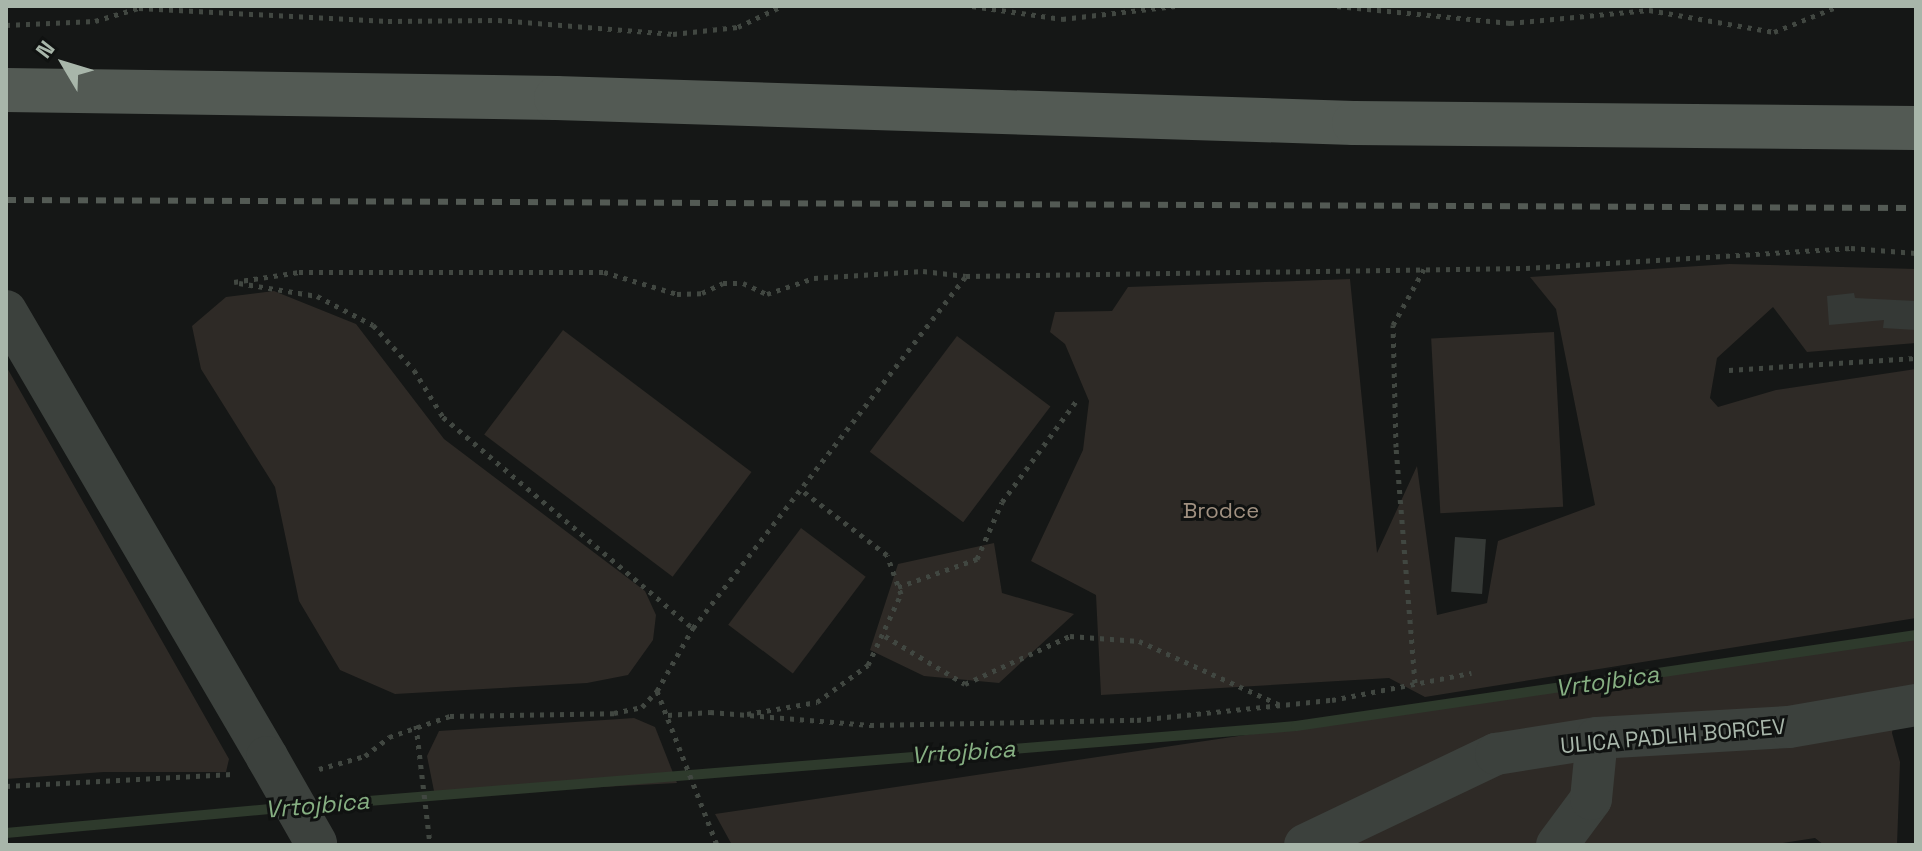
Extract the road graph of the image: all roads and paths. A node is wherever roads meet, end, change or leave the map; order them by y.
1 (782, 6) edge
2 (972, 6) edge
3 (1175, 6) edge
4 (1337, 6) edge
5 (1839, 6) edge
6 (6, 25) edge
7 (6, 90) edge
8 (1916, 128) edge
9 (1916, 253) edge
10 (1424, 269) junction
11 (966, 276) junction
12 (6, 311) edge
13 (1916, 358) edge
14 (1729, 370) dead end
15 (1077, 400) dead end
16 (800, 489) junction
17 (898, 587) junction
18 (693, 628) junction
19 (885, 636) junction
20 (1471, 673) dead end
21 (1415, 683) junction
22 (657, 691) junction
23 (1916, 705) edge
24 (1283, 707) junction
25 (668, 715) junction
26 (738, 715) junction
27 (416, 725) junction
28 (1597, 738) junction
29 (258, 765) junction
30 (311, 770) dead end
31 (6, 786) edge
32 (430, 843) edge
33 (316, 844) edge
34 (717, 845) edge
35 (1305, 845) edge
36 (1557, 845) edge

1 - 6 path
2 - 3 path
4 - 5 path
7 - 8 main road
9 - 10 path
10 - 11 path
10 - 21 path
11 - 16 path
11 - 18 path
12 - 29 street
13 - 14 path
15 - 17 path
16 - 17 path
16 - 18 path
17 - 19 path
18 - 22 path
19 - 24 path
19 - 26 path
20 - 21 path
21 - 24 path
22 - 25 path
22 - 27 path
23 - 28 street, ULICA PADLIH BORCEV
24 - 26 path
25 - 26 path
25 - 34 path
27 - 30 path
27 - 32 path
28 - 35 street, ULICA PADLIH BORCEV
28 - 36 street
29 - 31 path
29 - 33 street, bridge

